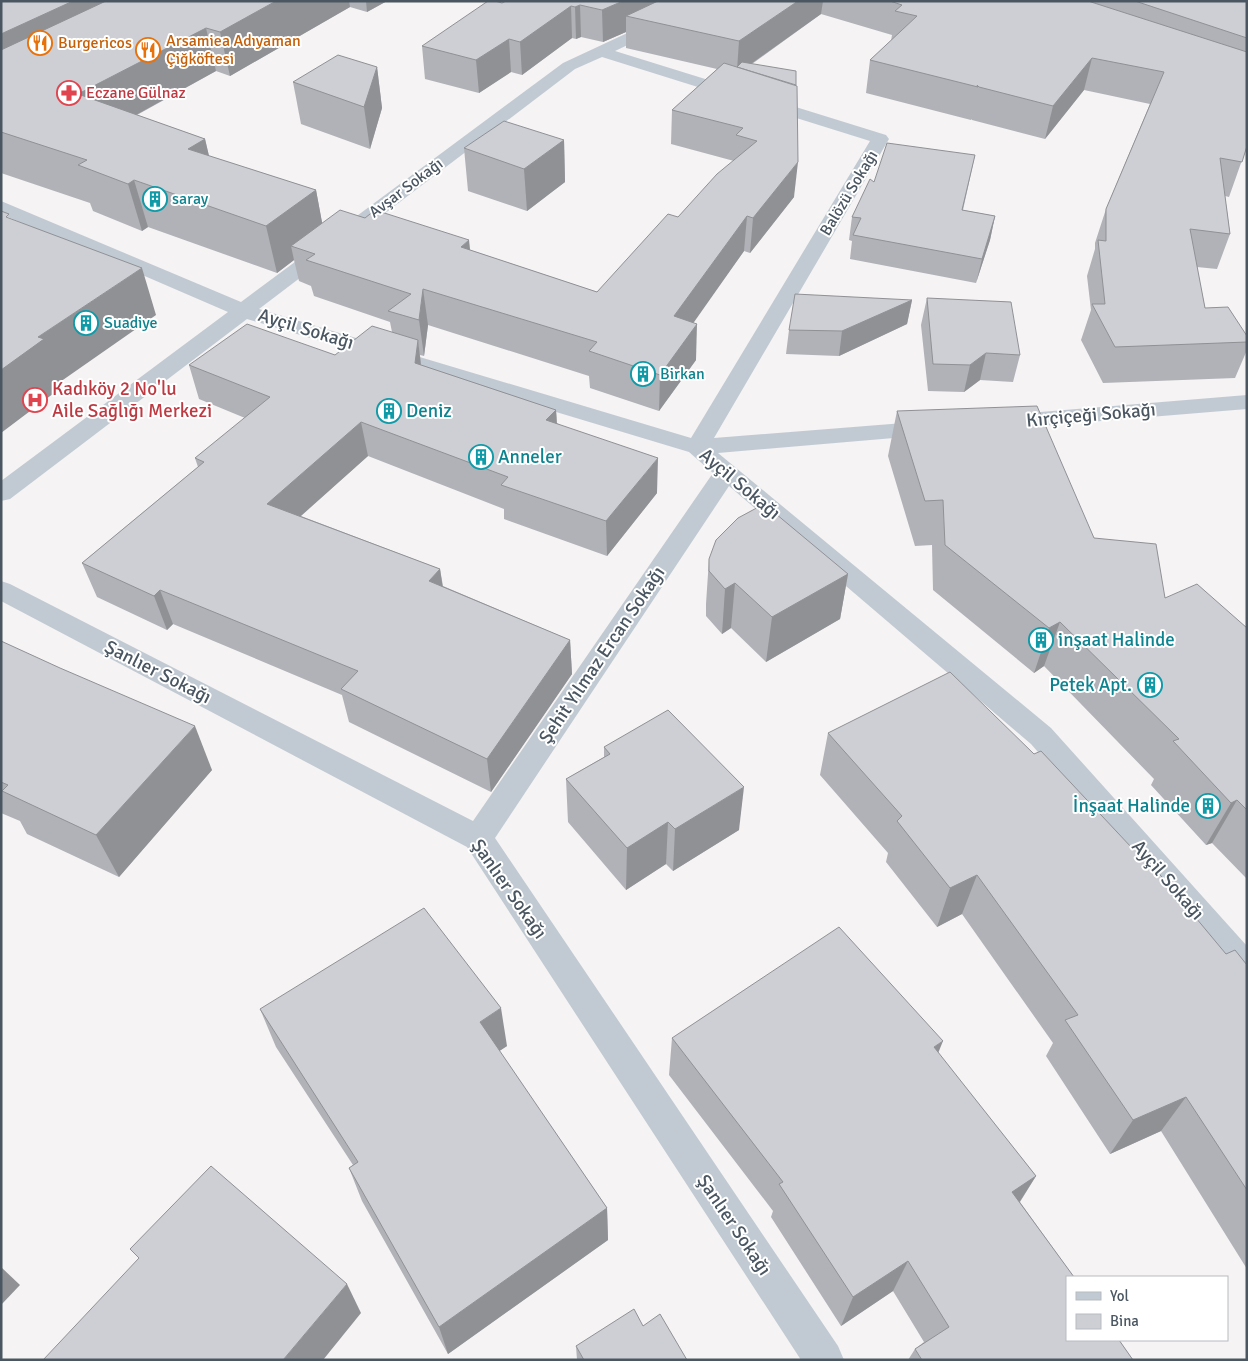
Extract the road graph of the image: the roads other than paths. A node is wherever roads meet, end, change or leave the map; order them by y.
1 (708, 1) edge
2 (600, 51) junction
3 (1, 207) edge
4 (243, 310) junction
5 (1247, 402) edge
6 (982, 424) edge
7 (952, 426) edge
8 (696, 447) junction
9 (726, 472) junction
10 (1, 493) edge
11 (1, 590) edge
12 (478, 838) junction
13 (1247, 969) edge
14 (824, 1360) edge

1 - 2 street, Avşar Sokağı
2 - 4 street, Avşar Sokağı
2 - 8 street, Balözü Sokağı
3 - 4 street, Ayçil Sokağı
4 - 8 street, Ayçil Sokağı
4 - 10 street, Avşar Sokağı
5 - 6 street, Kırçiçeği Sokağı
7 - 8 street
8 - 9 street, Ayçil Sokağı
9 - 12 street, Şehit Yılmaz Ercan Sokağı
9 - 13 street, Ayçil Sokağı
11 - 12 street, Şanlıer Sokağı
12 - 14 street, Şanlıer Sokağı

